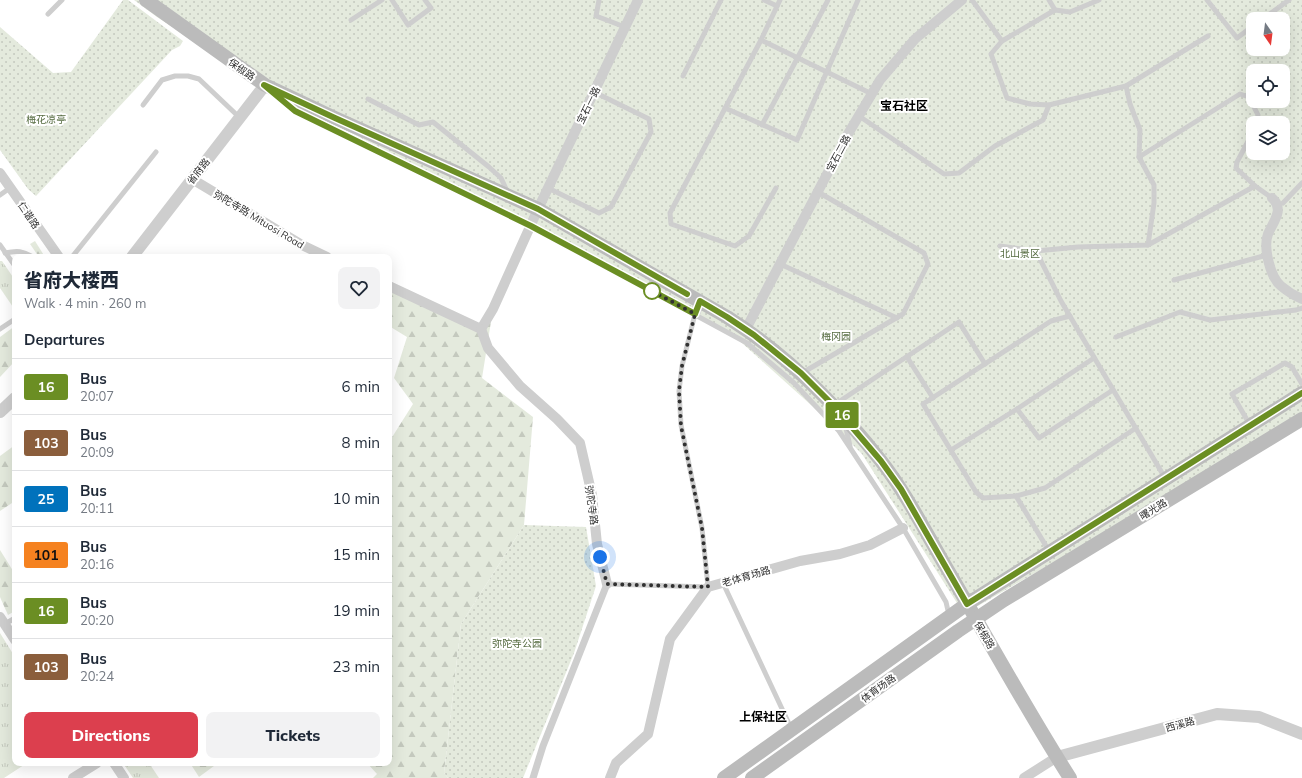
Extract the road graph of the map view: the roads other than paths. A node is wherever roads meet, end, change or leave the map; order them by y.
1 (62, 0) edge
2 (146, 0) edge
3 (382, 0) edge
4 (392, 0) edge
5 (425, 0) edge
6 (599, 0) edge
7 (638, 0) edge
8 (722, 0) edge
9 (764, 0) edge
10 (780, 0) edge
11 (828, 0) edge
12 (858, 0) edge
13 (961, 0) edge
14 (972, 0) edge
15 (1049, 0) edge
16 (1099, 0) edge
17 (1207, 0) edge
18 (1289, 0) edge
19 (777, 6) junction
20 (1055, 10) junction
21 (1272, 12) edge
22 (48, 14) dead end
23 (351, 20) dead end
24 (625, 27) junction
25 (1246, 31) edge
26 (1208, 36) dead end
27 (761, 40) junction
28 (1002, 41) junction
29 (798, 58) junction
30 (826, 71) junction
31 (683, 76) dead end
32 (264, 85) junction
33 (1126, 86) junction
34 (594, 92) junction
35 (872, 94) junction
36 (368, 99) dead end
37 (143, 105) dead end
38 (1049, 105) junction
39 (725, 108) junction
40 (859, 116) junction
41 (1258, 116) edge
42 (239, 117) junction
43 (762, 125) junction
44 (1246, 144) edge
45 (156, 152) dead end
46 (1139, 157) junction
47 (0, 173) edge
48 (192, 179) junction
49 (1302, 183) edge
50 (1255, 186) junction
51 (10, 188) junction
52 (548, 188) junction
53 (776, 188) dead end
54 (818, 192) junction
55 (0, 195) edge
56 (509, 196) junction
57 (1272, 198) joint
58 (1283, 204) dead end
59 (538, 209) junction
60 (531, 226) junction
61 (0, 245) edge
62 (1148, 245) junction
63 (1000, 246) dead end
64 (1036, 251) junction
65 (6, 254) junction
66 (27, 254) edge
67 (57, 254) edge
68 (74, 254) edge
69 (134, 254) edge
70 (320, 254) edge
71 (1267, 255) junction
72 (0, 256) edge
73 (12, 262) edge
74 (780, 264) junction
75 (1174, 280) dead end
76 (392, 287) edge
77 (1302, 299) edge
78 (698, 308) junction
79 (1302, 308) edge
80 (1070, 316) junction
81 (897, 318) junction
82 (12, 320) edge
83 (0, 329) edge
84 (481, 329) junction
85 (746, 329) junction
86 (1116, 337) dead end
87 (907, 356) junction
88 (1094, 358) junction
89 (985, 364) junction
90 (801, 373) junction
91 (1302, 384) edge
92 (1113, 390) junction
93 (1302, 393) edge
94 (933, 398) junction
95 (12, 401) edge
96 (834, 406) junction
97 (1017, 409) junction
98 (0, 412) edge
99 (844, 417) junction
100 (1302, 419) edge
101 (1250, 425) junction
102 (1136, 428) junction
103 (850, 448) junction
104 (951, 450) junction
105 (1166, 479) junction
106 (1016, 496) junction
107 (903, 528) junction
108 (1050, 552) junction
109 (723, 582) junction
110 (607, 584) junction
111 (708, 587) junction
112 (1004, 600) joint
113 (967, 604) junction
114 (950, 616) junction
115 (12, 619) edge
116 (976, 619) junction
117 (2, 621) edge
118 (12, 636) edge
119 (791, 729) junction
120 (1302, 734) edge
121 (1057, 757) junction
122 (91, 766) edge
123 (116, 766) edge
124 (73, 778) edge
125 (124, 778) edge
126 (533, 778) edge
127 (610, 778) edge
128 (724, 778) edge
129 (752, 778) edge
130 (1024, 778) edge
131 (1070, 778) edge

1 - 22 lane
2 - 32 main road, 保俶路
3 - 23 lane
4 - 5 lane
6 - 24 lane
7 - 24 street, 宝石一路
8 - 31 lane
9 - 19 lane
10 - 19 lane
11 - 29 lane
12 - 30 lane
13 - 35 street, 宝石二路
14 - 28 lane
15 - 20 lane
16 - 20 lane
17 - 25 lane
18 - 21 lane
19 - 27 lane
20 - 28 lane
24 - 34 street, 宝石一路
26 - 33 lane
27 - 29 lane
27 - 39 lane
28 - 38 lane
29 - 30 lane
29 - 43 lane
30 - 35 lane
30 - 43 lane
32 - 42 street, 省府路
32 - 56 main road, 保俶路
32 - 60 lane
33 - 38 lane
33 - 46 lane
34 - 52 street, 宝石一路
34 - 52 lane
35 - 40 street, 宝石二路
36 - 56 lane
37 - 42 lane
38 - 40 lane
39 - 43 lane
39 - 53 lane
40 - 54 street, 宝石二路
41 - 46 lane
42 - 48 street, 省府路
44 - 50 lane
45 - 68 lane
46 - 62 lane
47 - 51 street, 仁谐路
48 - 69 street, 省府路
48 - 70 street, 弥陀寺路 Mituosi Road
49 - 58 lane
50 - 57 lane
50 - 62 lane
51 - 55 lane
51 - 67 street, 仁谐路
52 - 59 street, 宝石一路
54 - 74 street, 宝石二路
54 - 81 lane
56 - 59 main road, 保俶路
57 - 71 street
59 - 60 street
59 - 78 main road, 保俶路
60 - 78 lane
60 - 84 street
61 - 65 lane
62 - 64 lane
63 - 64 lane
64 - 80 lane
65 - 66 lane
65 - 72 lane
65 - 73 lane
71 - 75 lane
71 - 77 street
74 - 81 lane
74 - 85 street, 宝石二路
76 - 84 street
78 - 85 main road, 保俶路
78 - 103 lane
78 - 111 lane
79 - 86 lane
80 - 88 lane
80 - 89 lane
81 - 90 lane
82 - 83 lane
84 - 110 street, 弥陀寺路
85 - 90 main road, 保俶路
87 - 89 lane
87 - 94 lane
87 - 96 lane
88 - 92 lane
88 - 97 lane
89 - 94 lane
90 - 96 main road, 保俶路
91 - 101 lane
92 - 97 lane
92 - 102 lane
93 - 101 main road, 曙光路
94 - 104 lane
95 - 98 street
96 - 99 main road, 保俶路
97 - 104 lane
99 - 103 lane
99 - 113 main road, 保俶路
100 - 112 main road, 曙光路
101 - 105 main road, 曙光路
102 - 105 lane
102 - 106 lane
103 - 107 lane
104 - 106 lane
105 - 108 main road, 曙光路
106 - 108 lane
107 - 109 street, 老体育场路
107 - 114 lane
108 - 113 main road, 曙光路
109 - 111 street, 老体育场路
109 - 119 lane
110 - 111 lane
110 - 126 street
111 - 127 street, 老体育场路
112 - 116 main road, 体育场路
113 - 114 main road, 体育场路
113 - 116 main road, 保俶路
114 - 119 main road, 体育场路
115 - 117 lane
116 - 121 main road, 保俶路
116 - 129 main road, 体育场路
117 - 118 street
119 - 128 main road, 体育场路
120 - 121 street, 西溪路
121 - 130 street
121 - 131 main road, 保俶路
122 - 124 street
123 - 125 street

